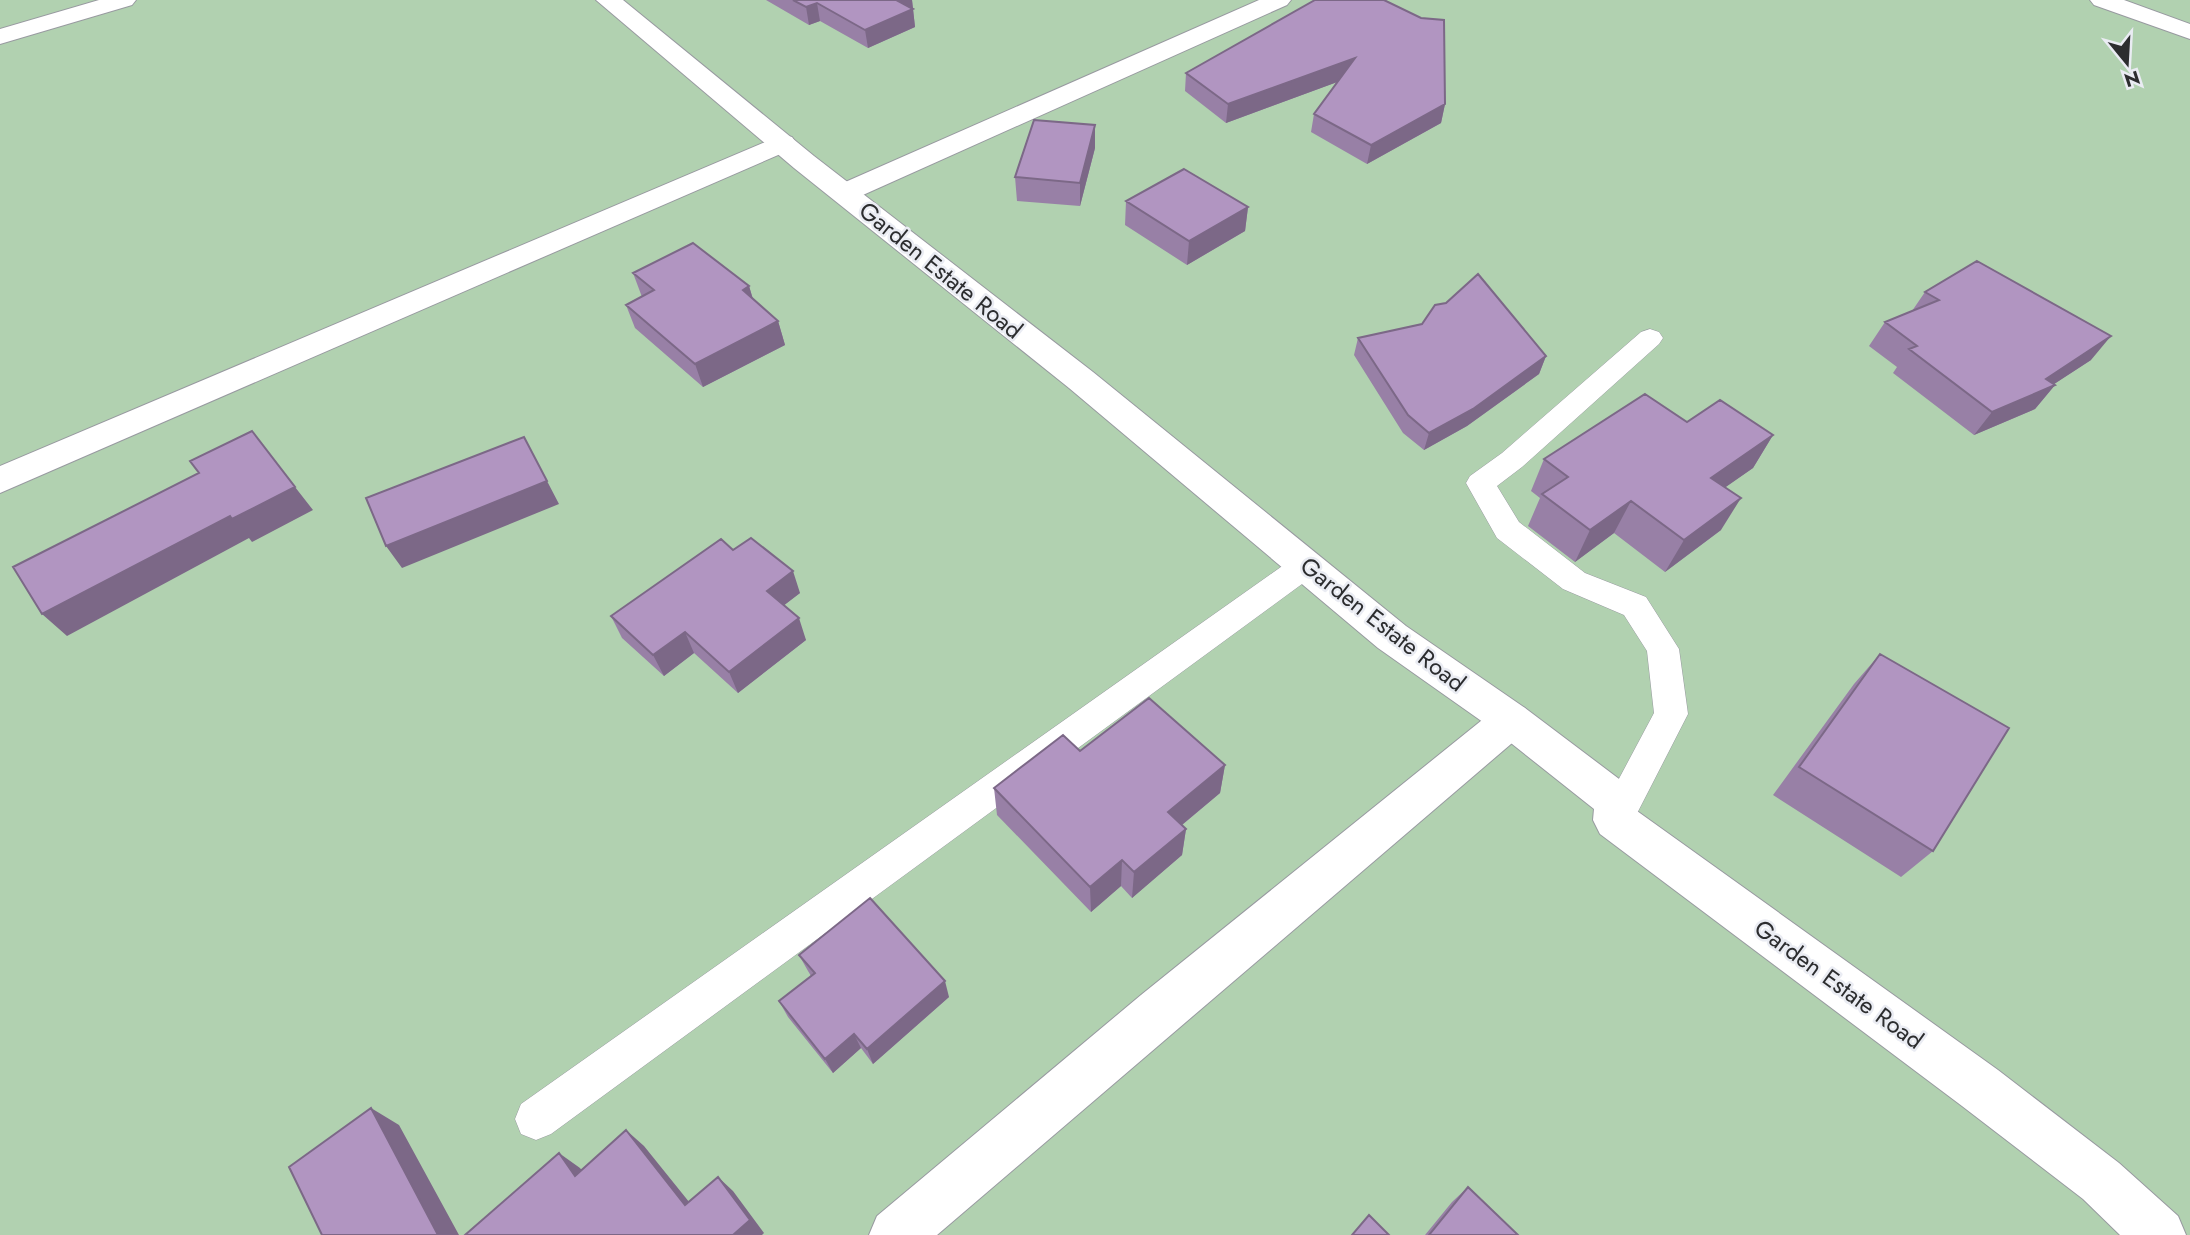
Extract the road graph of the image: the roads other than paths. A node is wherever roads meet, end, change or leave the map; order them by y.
1 (124, 0) edge
2 (608, 0) edge
3 (1279, 0) edge
4 (2102, 0) edge
5 (2190, 32) edge
6 (0, 37) edge
7 (782, 143) junction
8 (844, 193) junction
9 (1650, 338) dead end
10 (0, 480) edge
11 (1306, 565) junction
12 (1511, 720) junction
13 (1615, 820) junction
14 (536, 1119) dead end
15 (895, 1235) edge
16 (2159, 1235) edge

1 - 6 street
2 - 7 street, Garden Estate Road
3 - 8 street
4 - 5 street
7 - 8 street, Garden Estate Road
7 - 10 street
8 - 11 street, Garden Estate Road
9 - 13 lane
11 - 12 street, Garden Estate Road
11 - 14 lane
12 - 13 street, Garden Estate Road
12 - 15 street
13 - 16 street, Garden Estate Road

